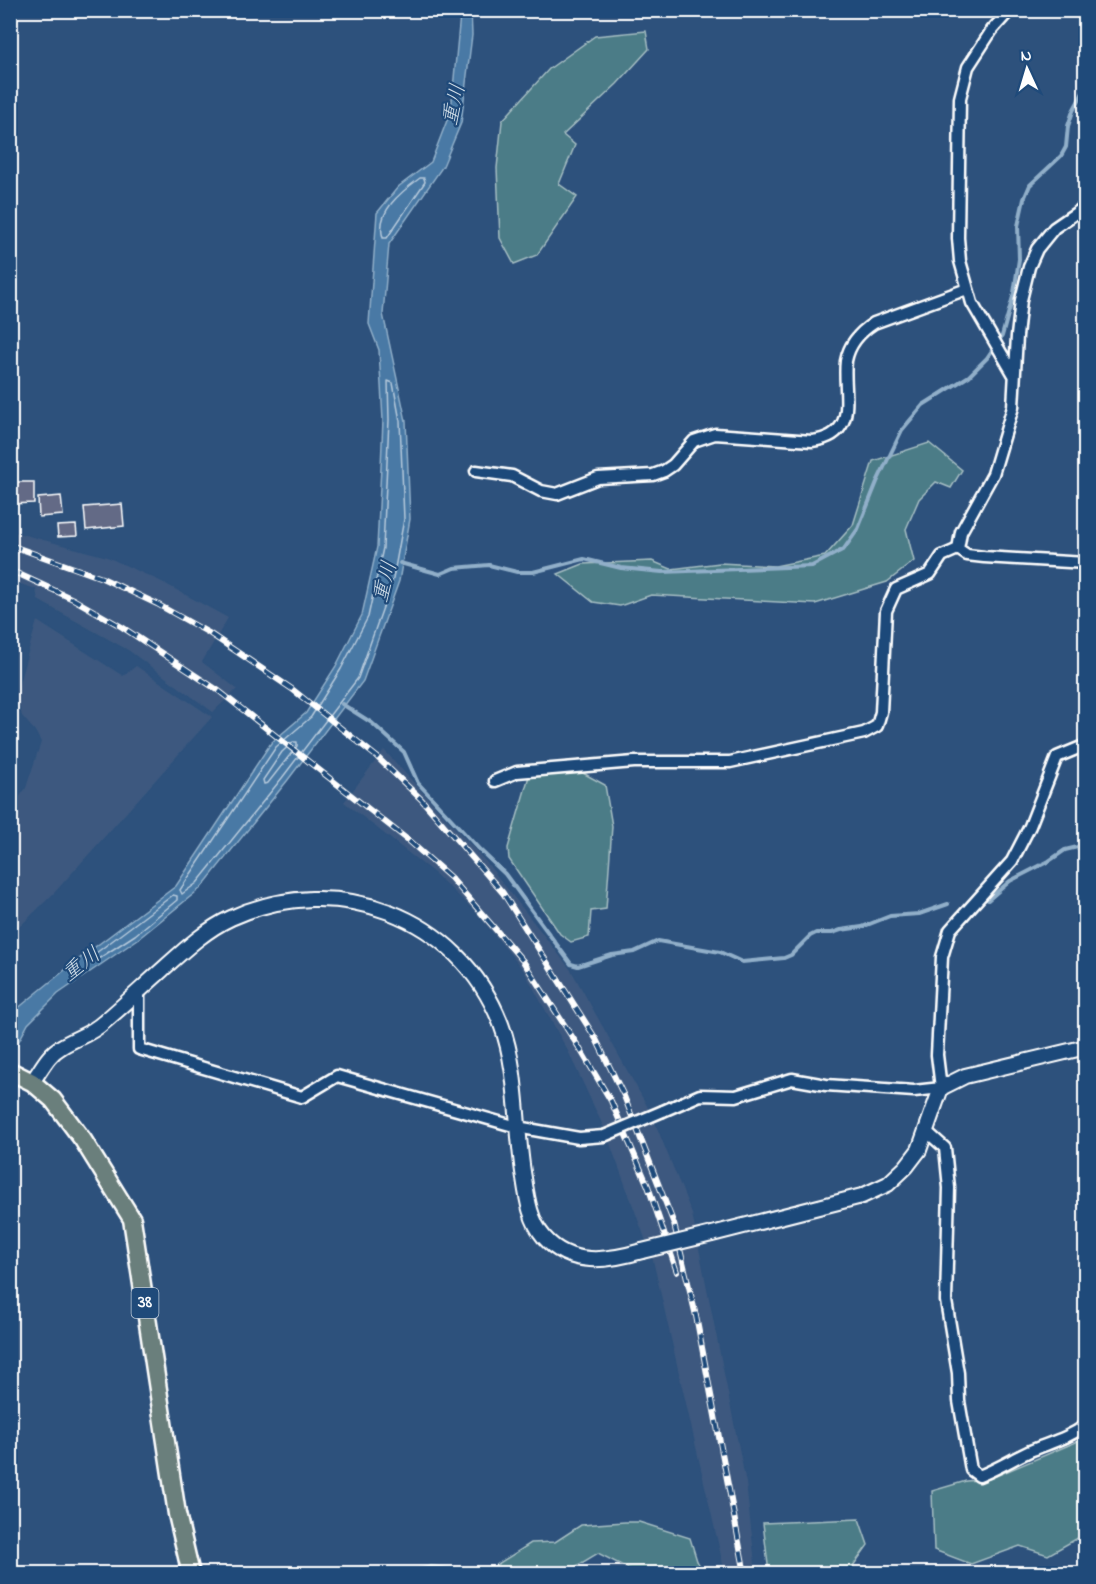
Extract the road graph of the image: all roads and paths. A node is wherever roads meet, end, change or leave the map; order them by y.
1 (1010, 10) edge
2 (1086, 206) edge
3 (967, 289) junction
4 (1014, 375) junction
5 (476, 471) dead end
6 (958, 549) junction
7 (1086, 563) edge
8 (1086, 745) edge
9 (495, 781) dead end
10 (139, 990) junction
11 (1086, 1047) edge
12 (13, 1072) edge
13 (33, 1082) junction
14 (941, 1088) junction
15 (517, 1126) junction
16 (925, 1130) junction
17 (1086, 1425) edge
18 (190, 1574) edge

1 - 3 street
2 - 4 street
3 - 4 street
3 - 5 street
4 - 6 street
6 - 7 street
6 - 9 street
8 - 14 street
10 - 13 street
10 - 15 street
10 - 15 street
11 - 14 street
12 - 13 main road, 38
13 - 18 main road, 38
14 - 15 street, bridge
14 - 16 street
15 - 16 street, bridge
16 - 17 street

